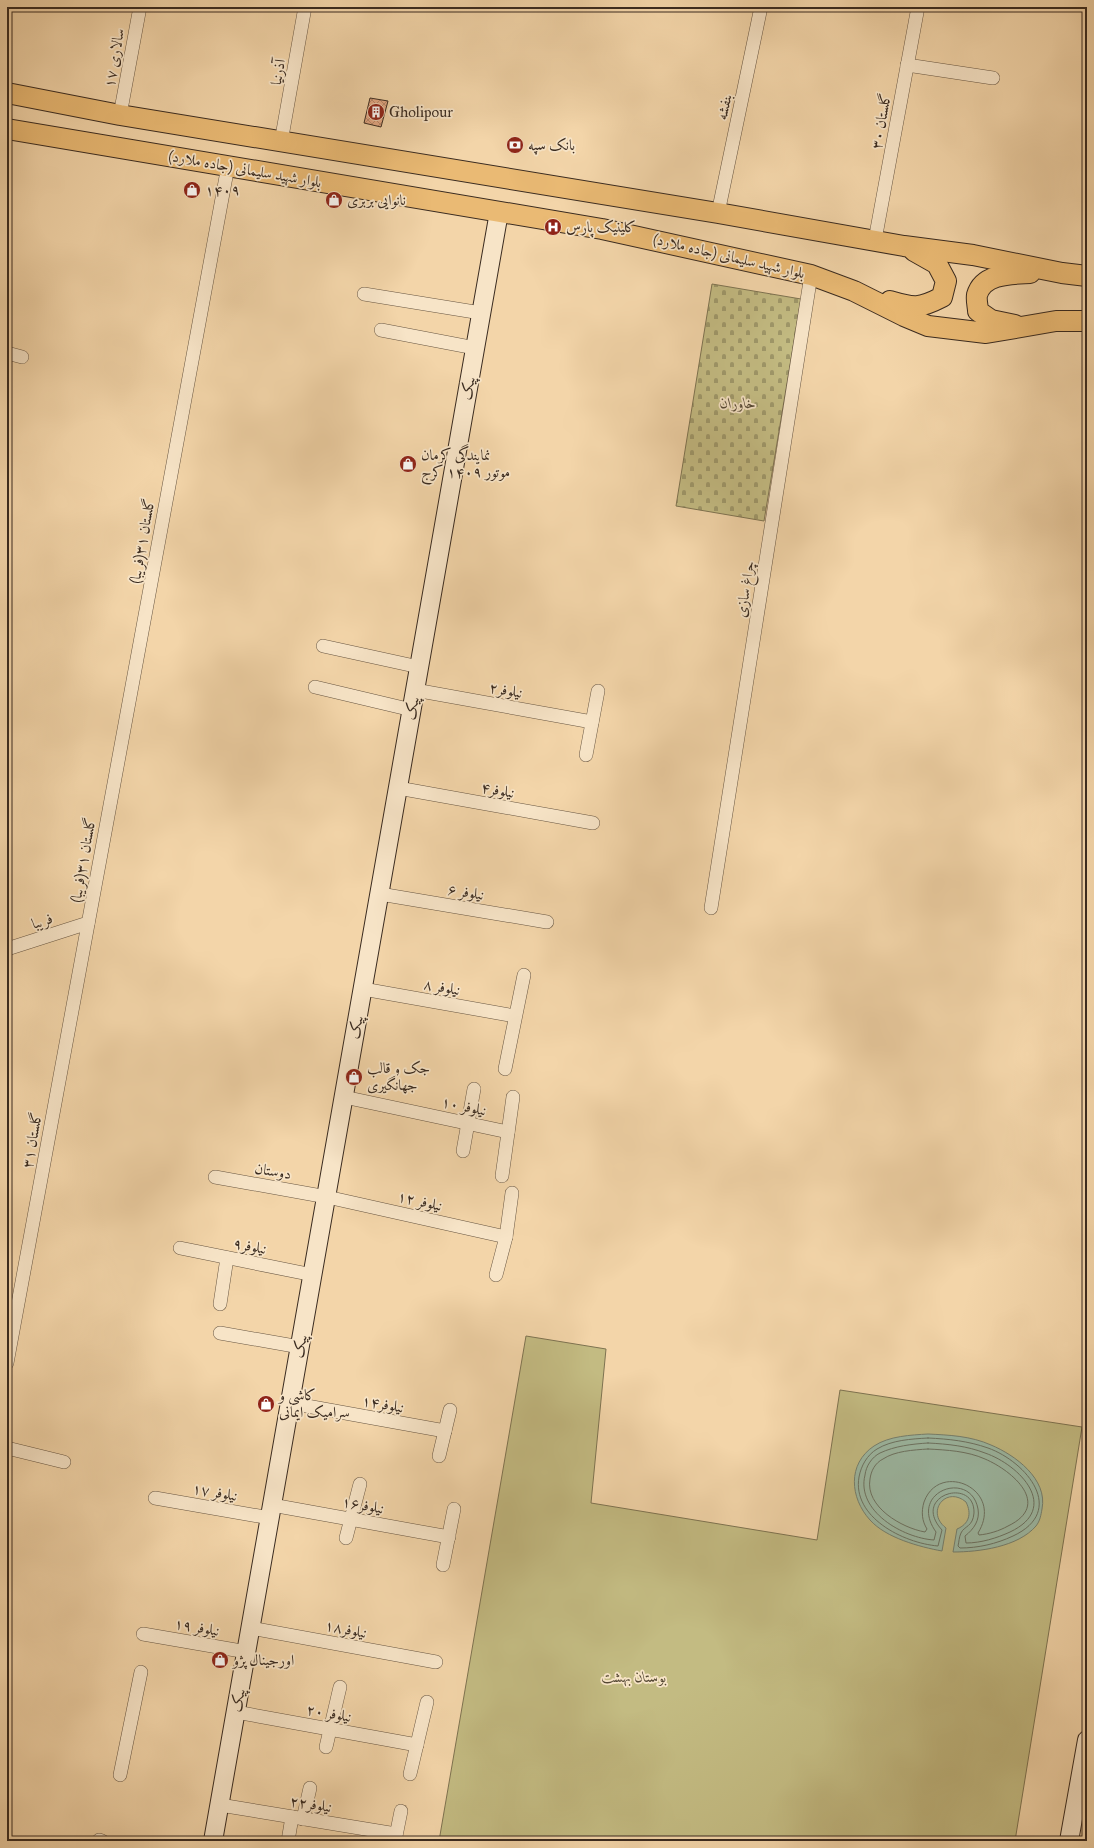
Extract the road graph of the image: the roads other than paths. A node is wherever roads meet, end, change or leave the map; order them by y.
1 (140, 7) edge
2 (305, 7) edge
3 (761, 7) edge
4 (918, 7) edge
5 (907, 65) junction
6 (993, 78) dead end
7 (7, 93) edge
8 (120, 115) junction
9 (7, 129) edge
10 (281, 142) junction
11 (228, 166) junction
12 (499, 212) junction
13 (718, 213) junction
14 (875, 240) junction
15 (904, 246) junction
16 (1062, 273) junction
17 (811, 274) junction
18 (1087, 276) edge
19 (854, 291) junction
20 (364, 294) dead end
21 (481, 313) junction
22 (1087, 321) edge
23 (1025, 327) junction
24 (381, 330) dead end
25 (475, 348) junction
26 (7, 353) edge
27 (22, 356) dead end
28 (323, 646) dead end
29 (419, 667) junction
30 (315, 687) dead end
31 (415, 690) junction
32 (598, 691) dead end
33 (412, 710) junction
34 (592, 722) junction
35 (586, 755) dead end
36 (398, 788) junction
37 (593, 823) dead end
38 (380, 894) junction
39 (711, 908) dead end
40 (547, 922) dead end
41 (88, 923) junction
42 (7, 949) edge
43 (524, 974) dead end
44 (363, 989) junction
45 (515, 1016) junction
46 (505, 1069) dead end
47 (474, 1089) dead end
48 (344, 1097) junction
49 (513, 1097) dead end
50 (468, 1123) junction
51 (508, 1132) junction
52 (463, 1151) dead end
53 (502, 1176) dead end
54 (215, 1177) dead end
55 (512, 1193) dead end
56 (326, 1197) junction
57 (506, 1237) junction
58 (180, 1248) dead end
59 (227, 1258) junction
60 (313, 1275) junction
61 (496, 1275) dead end
62 (220, 1304) dead end
63 (220, 1333) dead end
64 (300, 1346) junction
65 (7, 1363) edge
66 (290, 1403) junction
67 (450, 1410) dead end
68 (445, 1431) junction
69 (7, 1448) edge
70 (439, 1456) dead end
71 (64, 1462) dead end
72 (360, 1484) dead end
73 (154, 1498) dead end
74 (454, 1509) dead end
75 (271, 1511) junction
76 (351, 1519) junction
77 (449, 1537) junction
78 (346, 1538) dead end
79 (443, 1564) dead end
80 (251, 1628) junction
81 (143, 1634) dead end
82 (247, 1652) junction
83 (436, 1662) dead end
84 (141, 1672) dead end
85 (340, 1687) dead end
86 (427, 1702) dead end
87 (236, 1712) junction
88 (330, 1729) junction
89 (1087, 1740) edge
90 (417, 1745) junction
91 (326, 1747) dead end
92 (410, 1774) dead end
93 (120, 1775) dead end
94 (310, 1788) dead end
95 (220, 1805) junction
96 (401, 1811) dead end
97 (298, 1818) junction
98 (396, 1838) edge
99 (213, 1841) edge
100 (288, 1841) edge
101 (1068, 1841) edge

1 - 8 street, سالاری ۱۷
2 - 10 street, آذرنیا
3 - 13 street, بنفشه
4 - 5 street, گلستان ۳۰
5 - 6 street
5 - 14 street, گلستان ۳۰
7 - 8 main road
8 - 10 main road
9 - 11 main road, بلوار شهید سلیمانی (جاده ملارد)
10 - 13 main road
11 - 12 main road, بلوار شهید سلیمانی (جاده ملارد)
11 - 41 street, گلستان ۳۱(فریبا)
12 - 17 main road, بلوار شهید سلیمانی (جاده ملارد)
12 - 21 street, پیک
13 - 14 main road
14 - 15 main road
15 - 16 main road
15 - 19 main road
16 - 18 main road
16 - 23 main road
17 - 19 main road, بلوار شهید سلیمانی (جاده ملارد)
17 - 39 street, چراغ سازی
19 - 23 main road, بلوار شهید سلیمانی (جاده ملارد)
20 - 21 street
21 - 25 street, پیک
22 - 23 main road, بلوار شهید سلیمانی (جاده ملارد)
24 - 25 street
25 - 29 street, پیک
26 - 27 street
28 - 29 street
29 - 31 street, پیک
30 - 33 street
31 - 33 street, پیک
31 - 34 street, نیلوفر۲
32 - 34 street
33 - 36 street, پیک
34 - 35 street
36 - 37 street, نیلوفر۴
36 - 38 street, پیک
38 - 40 street, نیلوفر ۶
38 - 44 street, پیک
41 - 42 street, فریبا
41 - 65 street, گلستان ۳۱
43 - 45 street
44 - 45 street, نیلوفر ۸
44 - 48 street, پیک
45 - 46 street
47 - 50 street
48 - 50 street, نیلوفر ۱۰
48 - 56 street, پیک
49 - 51 street
50 - 51 street, نیلوفر ۱۰
50 - 52 street
51 - 53 street
54 - 56 street, دوستان
55 - 57 street
56 - 57 street, نیلوفر ۱۲
56 - 60 street, پیک
57 - 61 street
58 - 59 street, نیلوفر۹
59 - 60 street, نیلوفر۹
59 - 62 street
60 - 64 street, پیک
63 - 64 street
64 - 66 street, پیک
66 - 68 street, نیلوفر۱۴
66 - 75 street, پیک
67 - 68 street
68 - 70 street
69 - 71 street
72 - 76 street
73 - 75 street, نیلوفر ۱۷
74 - 77 street
75 - 76 street, نیلوفر۱۶
75 - 80 street, پیک
76 - 77 street, نیلوفر۱۶
76 - 78 street
77 - 79 street
80 - 82 street, پیک
80 - 83 street, نیلوفر۱۸
81 - 82 street, نیلوفر ۱۹
82 - 87 street, پیک
84 - 93 street
85 - 88 street
86 - 90 street
87 - 88 street, نیلوفر ۲۰
87 - 95 street, پیک
88 - 90 street, نیلوفر ۲۰
88 - 91 street
89 - 101 street
90 - 92 street
94 - 97 street
95 - 97 street, نیلوفر۲۲
95 - 99 street, پیک
96 - 98 street
97 - 98 street, نیلوفر۲۲
97 - 100 street

